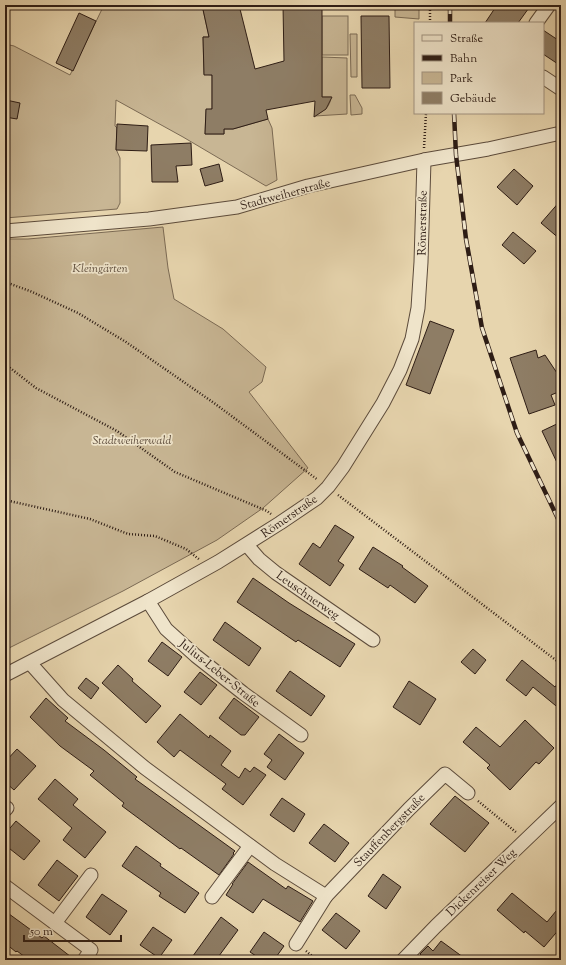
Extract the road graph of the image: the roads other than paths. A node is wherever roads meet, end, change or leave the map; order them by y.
1 (549, 5) edge
2 (537, 22) edge
3 (544, 78) edge
4 (561, 89) edge
5 (561, 133) edge
6 (424, 160) junction
7 (5, 231) edge
8 (247, 545) junction
9 (148, 601) junction
10 (373, 640) dead end
11 (30, 663) junction
12 (5, 675) edge
13 (301, 735) dead end
14 (468, 793) road end
15 (561, 806) edge
16 (250, 846) junction
17 (91, 875) dead end
18 (5, 886) edge
19 (326, 896) junction
20 (212, 897) dead end
21 (55, 923) junction
22 (296, 944) dead end
23 (84, 960) edge
24 (403, 960) edge

1 - 2 street
3 - 4 street
5 - 6 street, Stadtweiherstraße
6 - 7 street, Stadtweiherstraße
6 - 8 street, Römerstraße
8 - 9 street, Römerstraße
8 - 10 street, Leuschnerweg
9 - 11 street, Römerstraße
9 - 13 street, Julius-Leber-Straße
11 - 12 street, Römerstraße
11 - 16 street
14 - 19 street, Stauffenbergstraße
15 - 24 street, Dickenreiser Weg
16 - 19 street
16 - 20 street
17 - 21 street
18 - 21 street
19 - 22 street
21 - 23 street

